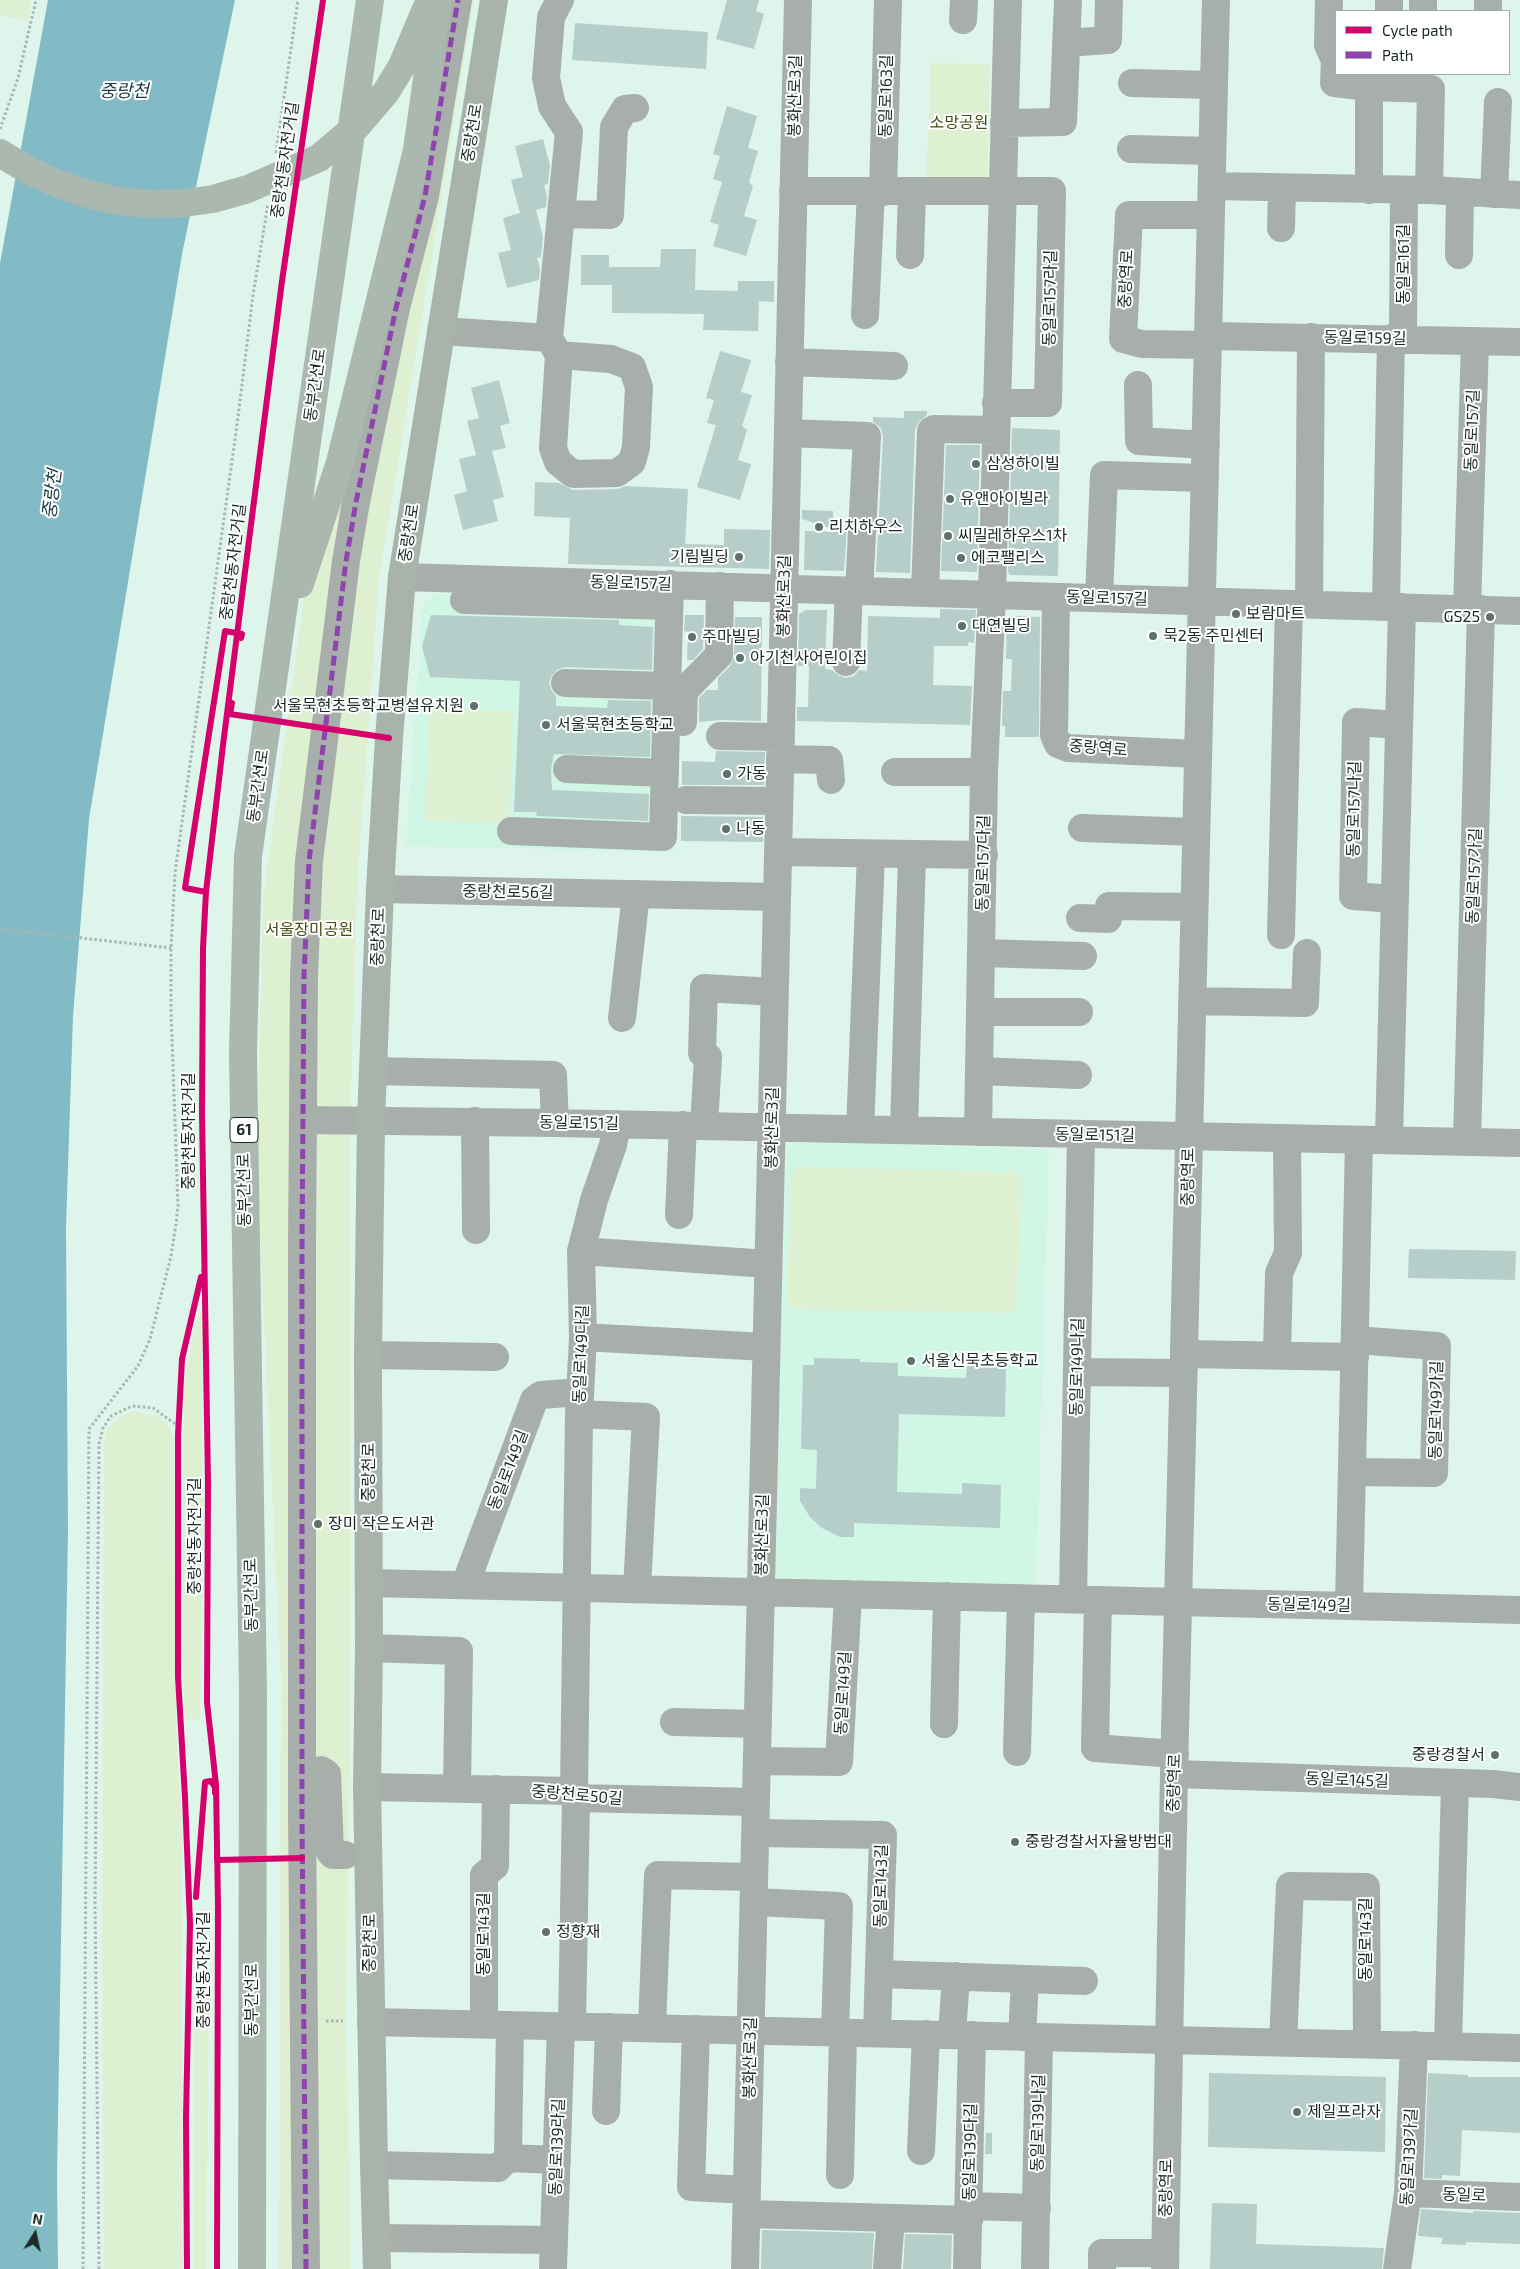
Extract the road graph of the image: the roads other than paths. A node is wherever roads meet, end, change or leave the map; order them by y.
1 (370, 0) edge
2 (428, 0) edge
3 (438, 0) edge
4 (458, 0) edge
5 (494, 0) edge
6 (560, 0) edge
7 (798, 0) edge
8 (888, 0) edge
9 (1008, 0) edge
10 (1068, 0) edge
11 (1109, 0) edge
12 (1216, 0) edge
13 (1329, 0) edge
14 (1066, 43) junction
15 (1132, 83) dead end
16 (1214, 85) junction
17 (1369, 87) junction
18 (1498, 102) dead end
19 (635, 108) dead end
20 (1004, 123) junction
21 (1131, 150) dead end
22 (1212, 151) junction
23 (0, 153) edge
24 (1212, 186) junction
25 (1282, 188) junction
26 (1369, 190) junction
27 (1417, 190) junction
28 (793, 191) junction
29 (877, 192) junction
30 (912, 192) junction
31 (1002, 192) junction
32 (1460, 193) junction
33 (1507, 195) edge
34 (425, 196) junction
35 (461, 201) junction
36 (561, 214) junction
37 (1211, 215) junction
38 (1281, 228) dead end
39 (910, 255) dead end
40 (1459, 255) dead end
41 (865, 315) dead end
42 (440, 331) junction
43 (1311, 337) junction
44 (1397, 338) junction
45 (1210, 341) junction
46 (1475, 341) junction
47 (1520, 342) edge
48 (554, 347) junction
49 (789, 362) junction
50 (894, 366) dead end
51 (1138, 385) dead end
52 (996, 403) junction
53 (995, 430) junction
54 (788, 433) junction
55 (1206, 445) junction
56 (1205, 478) junction
57 (402, 577) junction
58 (720, 586) junction
59 (784, 588) junction
60 (854, 590) junction
61 (925, 592) junction
62 (992, 594) junction
63 (670, 595) junction
64 (1056, 597) junction
65 (1099, 598) junction
66 (464, 600) dead end
67 (1202, 601) junction
68 (1299, 604) junction
69 (1394, 607) junction
70 (1474, 609) junction
71 (1520, 611) edge
72 (277, 652) junction
73 (846, 662) dead end
74 (565, 682) dead end
75 (667, 686) junction
76 (1399, 725) junction
77 (683, 733) dead end
78 (720, 736) dead end
79 (780, 748) junction
80 (1197, 754) junction
81 (567, 769) dead end
82 (894, 772) dead end
83 (984, 772) junction
84 (665, 773) junction
85 (831, 780) dead end
86 (686, 800) dead end
87 (779, 801) junction
88 (1082, 828) dead end
89 (511, 831) dead end
90 (1196, 832) junction
91 (778, 852) junction
92 (870, 854) junction
93 (912, 855) junction
94 (984, 855) junction
95 (380, 890) junction
96 (636, 894) junction
97 (777, 897) junction
98 (1395, 899) junction
99 (1194, 907) junction
100 (1080, 918) dead end
101 (1282, 935) dead end
102 (1307, 953) dead end
103 (982, 954) junction
104 (1083, 956) dead end
105 (775, 992) junction
106 (1192, 1001) junction
107 (981, 1012) junction
108 (1079, 1012) dead end
109 (622, 1018) dead end
110 (373, 1071) junction
111 (980, 1071) junction
112 (1078, 1075) dead end
113 (303, 1120) junction
114 (371, 1121) junction
115 (476, 1121) junction
116 (555, 1123) junction
117 (617, 1124) junction
118 (694, 1126) junction
119 (772, 1128) junction
120 (860, 1129) junction
121 (904, 1130) junction
122 (978, 1132) junction
123 (1081, 1134) junction
124 (1189, 1136) junction
125 (1287, 1138) junction
126 (1359, 1140) junction
127 (1389, 1140) junction
128 (1467, 1142) junction
129 (1520, 1143) edge
130 (679, 1215) dead end
131 (476, 1230) dead end
132 (581, 1251) junction
133 (768, 1264) junction
134 (584, 1336) junction
135 (766, 1347) junction
136 (1355, 1348) junction
137 (1277, 1354) junction
138 (368, 1355) junction
139 (495, 1357) dead end
140 (1184, 1363) junction
141 (1077, 1372) junction
142 (580, 1403) junction
143 (1353, 1472) junction
144 (369, 1583) junction
145 (465, 1585) junction
146 (577, 1588) junction
147 (637, 1589) junction
148 (761, 1592) junction
149 (848, 1594) junction
150 (946, 1596) junction
151 (1021, 1598) junction
152 (1086, 1600) junction
153 (1179, 1602) junction
154 (1350, 1606) junction
155 (1520, 1610) edge
156 (370, 1648) junction
157 (674, 1722) dead end
158 (758, 1724) junction
159 (944, 1724) dead end
160 (1017, 1752) dead end
161 (757, 1761) junction
162 (1174, 1764) junction
163 (1455, 1783) junction
164 (367, 1787) junction
165 (1520, 1787) edge
166 (457, 1788) junction
167 (496, 1789) junction
168 (575, 1795) junction
169 (756, 1802) junction
170 (755, 1833) junction
171 (345, 1855) dead end
172 (302, 1858) junction
173 (754, 1889) junction
174 (879, 1974) junction
175 (956, 1976) junction
176 (1025, 1979) junction
177 (1084, 1981) dead end
178 (371, 2022) junction
179 (497, 2024) junction
180 (566, 2026) junction
181 (609, 2027) junction
182 (652, 2028) junction
183 (696, 2029) junction
184 (751, 2030) junction
185 (839, 2032) junction
186 (877, 2033) junction
187 (950, 2035) junction
188 (1030, 2037) junction
189 (1168, 2040) junction
190 (1283, 2042) junction
191 (1367, 2044) junction
192 (1414, 2045) junction
193 (1448, 2046) junction
194 (1520, 2048) edge
195 (606, 2111) dead end
196 (921, 2151) dead end
197 (508, 2158) junction
198 (557, 2160) junction
199 (374, 2165) junction
200 (840, 2175) dead end
201 (1408, 2193) junction
202 (1520, 2197) edge
203 (747, 2202) junction
204 (1036, 2208) junction
205 (969, 2213) junction
206 (891, 2218) junction
207 (377, 2238) junction
208 (554, 2240) junction
209 (1165, 2261) edge
210 (252, 2269) edge
211 (306, 2269) edge
212 (377, 2269) edge
213 (554, 2269) edge
214 (746, 2269) edge
215 (887, 2269) edge
216 (967, 2269) edge
217 (1035, 2269) edge
218 (1102, 2269) edge
219 (1396, 2269) edge

1 - 72 highway, 동부간선로 / 61
2 - 23 highway
3 - 72 highway
4 - 34 street
5 - 35 main road, 중랑천로
6 - 36 street
7 - 28 street, 봉화산로3길
8 - 29 street, 동일로163길
9 - 20 street
10 - 14 street
11 - 14 street
12 - 16 street, 중랑역로
13 - 17 street
14 - 20 street
15 - 16 street
16 - 22 street, 중랑역로
17 - 26 street
17 - 27 street, 동일로161길
18 - 33 street
19 - 36 street
20 - 31 street
21 - 22 street
22 - 24 street, 중랑역로
24 - 25 street
24 - 37 street, 중랑역로
25 - 26 street
25 - 38 street
26 - 27 street
27 - 32 street
27 - 44 street, 동일로161길
28 - 29 street
28 - 49 street, 봉화산로3길
29 - 30 street
29 - 41 street
30 - 31 street
30 - 39 street
31 - 52 street
31 - 52 street, 동일로157라길
32 - 33 street
32 - 40 street
34 - 35 street
34 - 113 street
35 - 42 main road, 중랑천로
36 - 48 street
37 - 45 street, 중랑역로
37 - 45 street, 중랑역로
42 - 48 street
42 - 57 main road, 중랑천로
43 - 44 street, 동일로159길
43 - 45 street, 동일로159길
43 - 68 street
44 - 46 street, 동일로159길
44 - 69 street
45 - 55 street, 중랑역로
46 - 47 street, 동일로159길
46 - 70 street, 동일로157길
48 - 48 street
49 - 50 street
49 - 54 street, 봉화산로3길
51 - 55 street
52 - 53 street
53 - 61 street
53 - 62 street
54 - 59 street, 봉화산로3길
54 - 60 street
55 - 56 street, 중랑역로
56 - 65 street
56 - 67 street, 중랑역로
57 - 63 street, 동일로157길
57 - 95 main road, 중랑천로
58 - 59 street, 동일로157길
58 - 63 street, 동일로157길
58 - 77 street
59 - 60 street, 동일로157길
59 - 79 street, 봉화산로3길
60 - 61 street, 동일로157길
60 - 73 street
61 - 62 street, 동일로157길
62 - 64 street, 동일로157길
62 - 83 street, 동일로157다길
63 - 66 street
63 - 75 street
64 - 65 street, 동일로157길
64 - 80 street, 중랑역로
65 - 67 street, 동일로157길
67 - 68 street, 동일로157길
67 - 80 street, 중랑역로
68 - 69 street, 동일로157길
68 - 101 street
69 - 70 street, 동일로157길
69 - 76 street
70 - 71 street, 동일로157길
70 - 128 street, 동일로157가길
72 - 210 highway, 동부간선로 / 61
74 - 75 street
75 - 84 street
76 - 98 street
76 - 98 street, 동일로157나길
78 - 79 street
79 - 85 street
79 - 87 street, 봉화산로3길
80 - 90 street, 중랑역로
81 - 84 street
82 - 83 street
83 - 94 street, 동일로157다길
84 - 89 street
86 - 87 street
87 - 91 street, 봉화산로3길
88 - 90 street
90 - 99 street, 중랑역로
91 - 92 street
91 - 97 street, 봉화산로3길
92 - 93 street
92 - 120 street
93 - 94 street
93 - 121 street
94 - 103 street, 동일로157다길
95 - 96 street, 중랑천로56길
95 - 110 main road, 중랑천로
96 - 97 street, 중랑천로56길
96 - 109 street
97 - 105 street, 봉화산로3길
98 - 127 street
99 - 100 street
99 - 106 street, 중랑역로
102 - 106 street
103 - 104 street
103 - 107 street, 동일로157다길
105 - 118 street
105 - 119 street, 봉화산로3길
106 - 124 street, 중랑역로
107 - 108 street
107 - 111 street, 동일로157다길
110 - 114 main road, 중랑천로
110 - 116 street
111 - 112 street
111 - 122 street, 동일로157다길
113 - 114 street, 동일로151길
113 - 172 street
114 - 115 street, 동일로151길
114 - 138 main road, 중랑천로
115 - 116 street, 동일로151길
115 - 131 street
116 - 117 street, 동일로151길
117 - 118 street, 동일로151길
117 - 132 street, 동일로149다길
118 - 119 street, 동일로151길
118 - 130 street
119 - 120 street, 동일로151길
119 - 133 street, 봉화산로3길
120 - 121 street, 동일로151길
121 - 122 street, 동일로151길
122 - 123 street, 동일로151길
123 - 124 street, 동일로151길
123 - 141 street, 동일로149나길
124 - 125 street, 동일로151길
124 - 140 street, 중랑역로
125 - 126 street, 동일로151길
125 - 137 street
126 - 127 street, 동일로151길
126 - 136 street
127 - 128 street, 동일로151길
128 - 129 street, 동일로151길
132 - 133 street
132 - 134 street, 동일로149다길
133 - 135 street, 봉화산로3길
134 - 135 street
134 - 142 street, 동일로149다길
135 - 148 street, 봉화산로3길
136 - 137 street
136 - 143 street
136 - 143 street, 동일로149가길
137 - 140 street
138 - 139 street
138 - 144 main road, 중랑천로
140 - 141 street
140 - 153 street, 중랑역로
141 - 152 street, 동일로149나길
142 - 145 street, 동일로149길
142 - 146 street, 동일로149다길
142 - 147 street, 동일로149길
143 - 154 street
144 - 145 street, 동일로149길
144 - 156 main road, 중랑천로
145 - 146 street, 동일로149길
146 - 147 street, 동일로149길
146 - 168 street
147 - 148 street, 동일로149길
148 - 149 street, 동일로149길
148 - 158 street, 봉화산로3길
149 - 150 street, 동일로149길
149 - 161 street, 동일로149길
150 - 151 street, 동일로149길
150 - 159 street
151 - 152 street, 동일로149길
151 - 160 street
152 - 153 street, 동일로149길
152 - 162 street
153 - 154 street, 동일로149길
153 - 162 street, 중랑역로
154 - 155 street, 동일로149길
156 - 164 main road, 중랑천로
156 - 166 street
157 - 158 street
158 - 161 street, 봉화산로3길
161 - 169 street, 봉화산로3길
162 - 163 street, 동일로145길
162 - 189 street, 중랑역로
163 - 165 street, 동일로145길
163 - 193 street
164 - 166 street, 중랑천로50길
164 - 178 main road, 중랑천로
166 - 167 street, 중랑천로50길
167 - 168 street, 중랑천로50길
167 - 179 street, 동일로143길
168 - 169 street, 중랑천로50길
168 - 180 street
169 - 170 street, 봉화산로3길
170 - 173 street, 봉화산로3길
170 - 174 street, 동일로143길
171 - 172 street
172 - 211 street
173 - 182 street
173 - 184 street, 봉화산로3길
173 - 185 street
174 - 175 street
174 - 186 street, 동일로143길
175 - 176 street
175 - 187 street
176 - 177 street
176 - 188 street
178 - 179 street
178 - 199 main road, 중랑천로
179 - 180 street
179 - 197 street, 동일로143길
180 - 181 street
180 - 198 street, 동일로139라길
181 - 182 street
181 - 195 street
182 - 183 street
183 - 184 street
183 - 203 street
184 - 185 street
184 - 203 street, 봉화산로3길
185 - 186 street
185 - 200 street
186 - 187 street
187 - 188 street
187 - 196 street
187 - 205 street, 동일로139다길
188 - 189 street
188 - 204 street, 동일로139나길
189 - 190 street
189 - 209 street, 중랑역로
190 - 191 street
190 - 191 street, 동일로143길
191 - 192 street
192 - 193 street
192 - 201 street, 동일로139가길
193 - 194 street
197 - 198 street
197 - 199 street
198 - 208 street, 동일로139라길
199 - 207 main road, 중랑천로
201 - 202 street, 동일로
201 - 219 street, 동일로139가길
203 - 206 street
203 - 214 street, 봉화산로3길
204 - 205 street
204 - 217 street, 동일로139나길
205 - 206 street
205 - 216 street, 동일로139다길
206 - 215 street
207 - 208 street
207 - 212 main road, 중랑천로
208 - 213 street, 동일로139라길
209 - 218 street, 중랑역로

